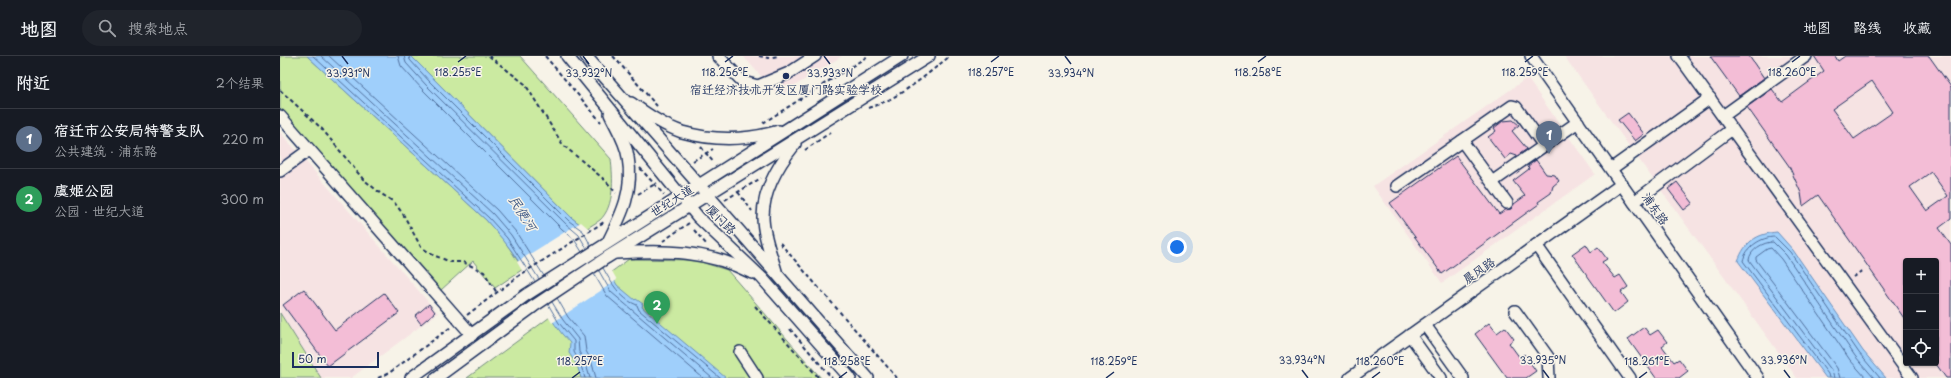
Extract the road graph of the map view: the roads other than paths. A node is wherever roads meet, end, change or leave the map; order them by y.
1 (567, 56) edge
2 (586, 56) edge
3 (718, 56) edge
4 (815, 56) edge
5 (902, 56) edge
6 (929, 56) edge
7 (1531, 56) edge
8 (1679, 56) edge
9 (1806, 56) edge
10 (916, 59) edge
11 (598, 92) junction
12 (618, 94) junction
13 (1710, 98) junction
14 (280, 116) edge
15 (1723, 116) junction
16 (1578, 122) junction
17 (791, 128) junction
18 (1732, 129) junction
19 (800, 138) junction
20 (1462, 141) junction
21 (1544, 146) junction
22 (309, 150) junction
23 (1611, 169) junction
24 (280, 171) edge
25 (1492, 182) junction
26 (1622, 184) junction
27 (698, 186) junction
28 (1397, 186) dead end
29 (706, 195) junction
30 (682, 196) junction
31 (1634, 202) junction
32 (1507, 203) dead end
33 (689, 205) junction
34 (604, 245) junction
35 (1536, 245) junction
36 (610, 256) junction
37 (777, 276) junction
38 (762, 278) junction
39 (1515, 311) dead end
40 (1425, 325) junction
41 (472, 334) junction
42 (1410, 335) junction
43 (740, 352) dead end
44 (411, 378) edge
45 (436, 378) edge
46 (757, 378) edge
47 (850, 378) edge
48 (868, 378) edge
49 (1350, 378) edge
50 (1441, 378) edge
51 (1463, 378) edge
52 (1549, 378) edge
53 (1630, 378) edge
54 (1757, 378) edge
55 (1912, 378) edge

1 - 11 street, 厦门路
2 - 12 street, 厦门路
3 - 4 street
5 - 17 street, 世纪大道
6 - 10 street, 世纪大道
7 - 16 street, 浦东路
8 - 13 street
9 - 15 street
10 - 19 street, 世纪大道
11 - 30 street, 厦门路
11 - 34 street
12 - 17 street
12 - 27 street, 厦门路
13 - 15 street
13 - 23 street
14 - 22 street
15 - 18 street
16 - 21 street
16 - 23 street, 浦东路
17 - 27 street, 世纪大道
18 - 31 street
18 - 55 street
19 - 29 street, 世纪大道
19 - 37 street
20 - 21 street
20 - 25 street
20 - 28 street
21 - 25 street
22 - 24 street
22 - 41 street
23 - 26 street, 浦东路
25 - 32 street
26 - 31 street, 浦东路
26 - 35 street, 晨风路
27 - 29 street, 厦门路
27 - 30 street, 世纪大道
29 - 33 street, 世纪大道
29 - 37 street, 厦门路
30 - 33 street, 厦门路
30 - 34 street, 世纪大道
31 - 54 street, 浦东路
33 - 36 street, 世纪大道
33 - 38 street, 厦门路
34 - 41 street, 世纪大道
35 - 40 street, 晨风路
35 - 53 street
36 - 38 street
36 - 45 street, 世纪大道
37 - 48 street, 厦门路
38 - 47 street, 厦门路
39 - 52 street
40 - 42 street, 晨风路
40 - 51 street
41 - 44 street, 世纪大道
42 - 49 street, 晨风路
42 - 50 street
43 - 46 street

